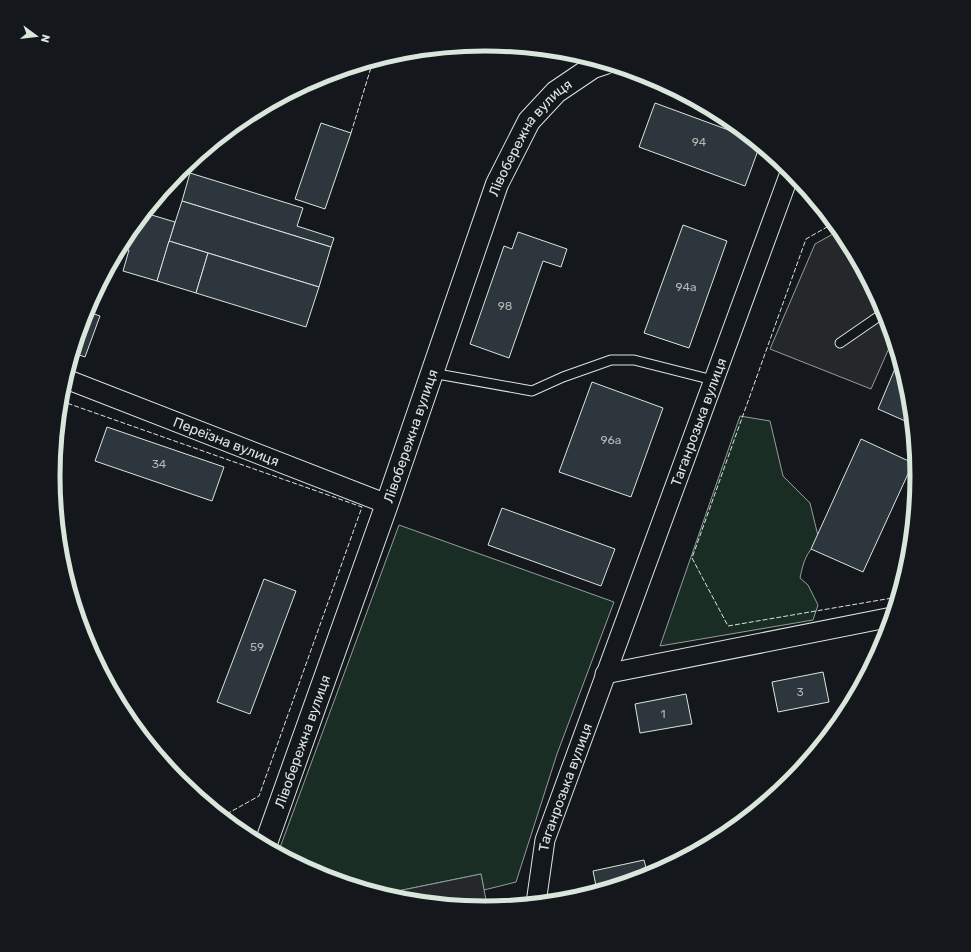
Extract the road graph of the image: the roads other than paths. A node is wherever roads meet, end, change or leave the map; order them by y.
1 (597, 66) edge
2 (788, 177) edge
3 (879, 316) edge
4 (840, 343) dead end
5 (432, 373) junction
6 (713, 380) junction
7 (72, 381) edge
8 (386, 504) junction
9 (886, 618) edge
10 (605, 674) junction
11 (267, 840) edge
12 (537, 897) edge

1 - 5 main road, Лівобережна вулиця
2 - 6 street, Таганрозька вулиця
3 - 4 lane
5 - 6 lane
5 - 8 main road, Лівобережна вулиця
6 - 10 street, Таганрозька вулиця
7 - 8 street, Переїзна вулиця
8 - 11 main road, Лівобережна вулиця
9 - 10 street
10 - 12 street, Таганрозька вулиця

